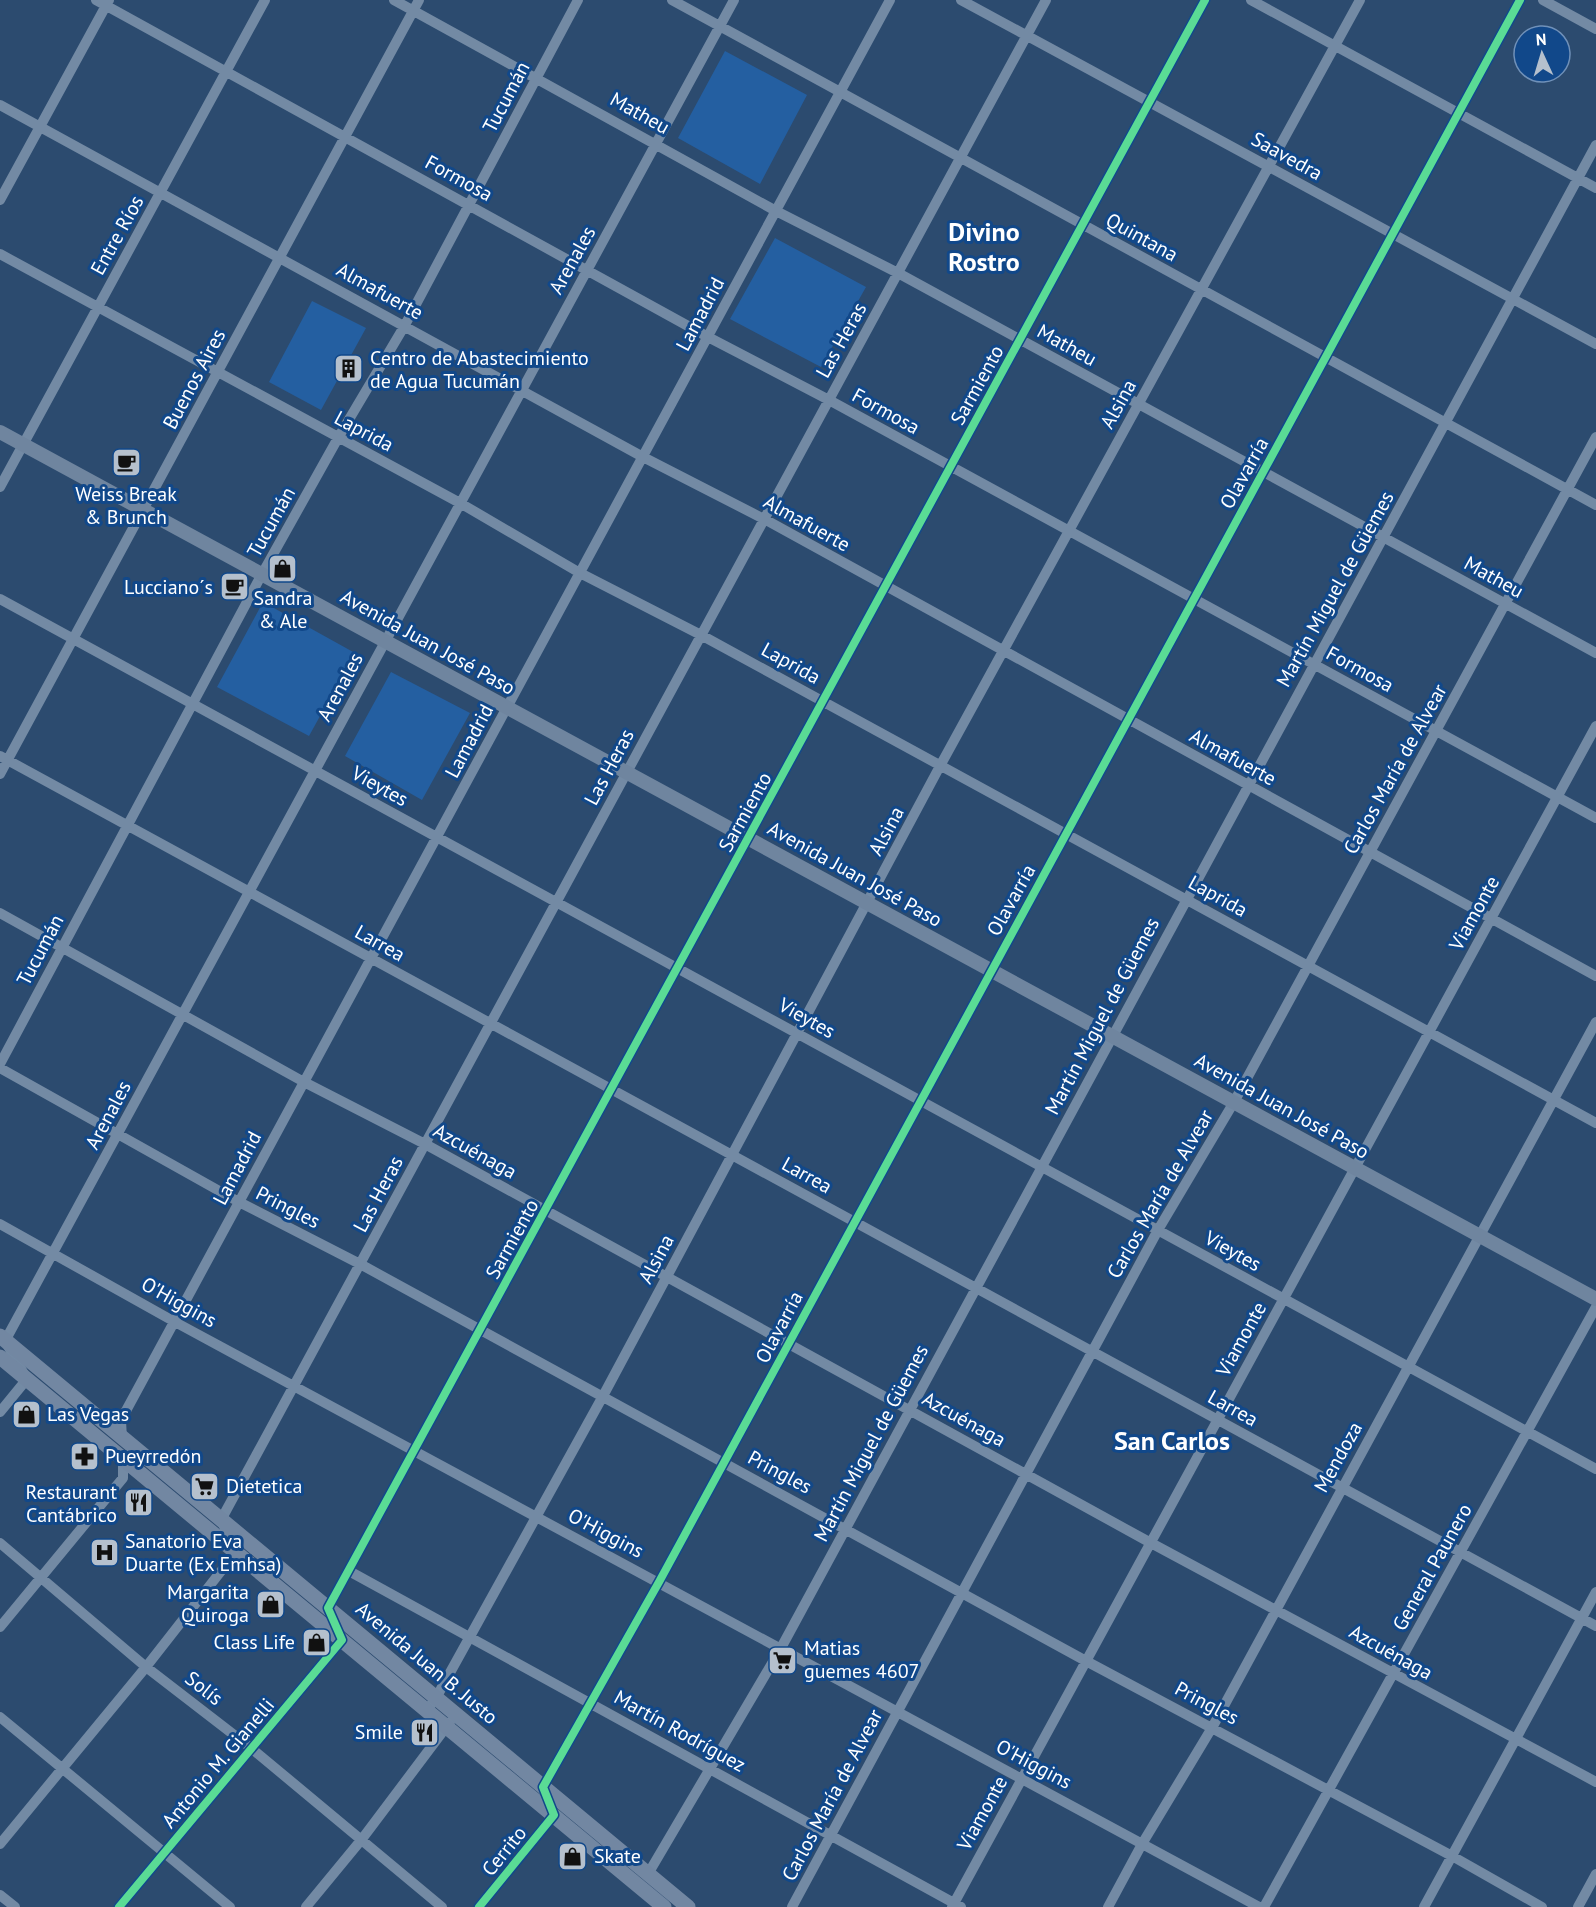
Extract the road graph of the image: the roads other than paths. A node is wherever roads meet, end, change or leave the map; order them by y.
1 (265, 0) edge
2 (394, 0) edge
3 (419, 0) edge
4 (578, 0) edge
5 (672, 0) edge
6 (734, 0) edge
7 (890, 0) edge
8 (961, 0) edge
9 (1046, 0) edge
10 (1205, 0) edge
11 (1251, 0) edge
12 (1360, 0) edge
13 (1520, 0) edge
14 (1543, 0) edge
15 (104, 2) edge
16 (413, 10) junction
17 (720, 26) junction
18 (1596, 29) edge
19 (1027, 34) junction
20 (1335, 45) junction
21 (226, 72) junction
22 (537, 77) junction
23 (840, 92) junction
24 (1150, 101) junction
25 (0, 105) edge
26 (1459, 112) junction
27 (39, 128) junction
28 (345, 136) junction
29 (657, 143) junction
30 (1596, 145) edge
31 (960, 158) junction
32 (1269, 166) junction
33 (1579, 178) junction
34 (1596, 188) edge
35 (160, 193) junction
36 (0, 200) edge
37 (470, 204) junction
38 (776, 211) junction
39 (1083, 225) junction
40 (1393, 234) junction
41 (0, 254) edge
42 (280, 257) junction
43 (588, 269) junction
44 (898, 273) junction
45 (1201, 290) junction
46 (1514, 299) junction
47 (98, 307) junction
48 (405, 325) junction
49 (708, 337) junction
50 (1020, 340) junction
51 (1596, 344) edge
52 (1325, 357) junction
53 (218, 372) junction
54 (522, 389) junction
55 (829, 400) junction
56 (1138, 405) junction
57 (1446, 423) junction
58 (0, 432) edge
59 (1596, 437) edge
60 (338, 438) junction
61 (23, 445) junction
62 (643, 457) junction
63 (951, 467) junction
64 (1263, 472) junction
65 (0, 487) edge
66 (1567, 490) junction
67 (460, 503) junction
68 (1596, 505) edge
69 (144, 510) junction
70 (764, 519) junction
71 (1069, 531) junction
72 (1383, 537) junction
73 (580, 573) junction
74 (262, 574) junction
75 (886, 587) junction
76 (0, 599) edge
77 (1194, 599) junction
78 (1505, 604) junction
79 (701, 635) junction
80 (74, 639) junction
81 (385, 641) junction
82 (1004, 651) junction
83 (1596, 653) edge
84 (1314, 664) junction
85 (823, 702) junction
86 (193, 704) junction
87 (507, 708) junction
88 (1128, 720) junction
89 (1596, 726) edge
90 (1436, 731) junction
91 (4, 758) edge
92 (940, 766) junction
93 (315, 771) junction
94 (627, 772) junction
95 (0, 774) edge
96 (1248, 785) junction
97 (1557, 797) junction
98 (1596, 818) edge
99 (127, 825) junction
100 (1066, 834) junction
101 (437, 837) junction
102 (749, 839) junction
103 (1370, 852) junction
104 (249, 891) junction
105 (1186, 899) junction
106 (556, 902) junction
107 (868, 904) junction
108 (0, 913) edge
109 (1491, 918) junction
110 (63, 947) junction
111 (370, 958) junction
112 (1308, 966) junction
113 (678, 969) junction
114 (992, 971) junction
115 (1596, 976) edge
116 (184, 1013) junction
117 (1596, 1022) edge
118 (490, 1024) junction
119 (1430, 1031) junction
120 (798, 1034) junction
121 (1112, 1036) junction
122 (0, 1066) edge
123 (304, 1082) junction
124 (612, 1090) junction
125 (1554, 1100) junction
126 (921, 1101) junction
127 (1234, 1102) junction
128 (1596, 1123) edge
129 (119, 1133) junction
130 (425, 1144) junction
131 (731, 1155) junction
132 (1041, 1167) junction
133 (1355, 1168) junction
134 (239, 1202) junction
135 (547, 1211) junction
136 (854, 1222) junction
137 (0, 1224) edge
138 (1158, 1230) junction
139 (1479, 1236) junction
140 (54, 1253) junction
141 (360, 1264) junction
142 (668, 1276) junction
143 (975, 1288) junction
144 (1284, 1299) junction
145 (1596, 1299) edge
146 (1596, 1306) edge
147 (175, 1322) junction
148 (481, 1331) junction
149 (3, 1339) edge
150 (789, 1343) junction
151 (1092, 1352) junction
152 (0, 1356) edge
153 (1408, 1367) junction
154 (22, 1384) junction
155 (294, 1385) junction
156 (603, 1396) junction
157 (910, 1409) junction
158 (0, 1412) edge
159 (1217, 1420) junction
160 (1527, 1431) junction
161 (122, 1438) junction
162 (417, 1450) junction
163 (123, 1458) junction
164 (724, 1462) junction
165 (1596, 1469) edge
166 (1026, 1473) junction
167 (1342, 1488) junction
168 (536, 1516) junction
169 (221, 1520) junction
170 (846, 1528) junction
171 (0, 1543) edge
172 (1150, 1543) junction
173 (236, 1552) junction
174 (1460, 1553) junction
175 (349, 1571) junction
176 (40, 1578) junction
177 (659, 1582) junction
178 (963, 1591) junction
179 (1596, 1592) edge
180 (328, 1608) junction
181 (1276, 1610) junction
182 (1581, 1619) junction
183 (1596, 1626) edge
184 (0, 1627) edge
185 (470, 1636) junction
186 (342, 1640) junction
187 (781, 1648) junction
188 (1086, 1661) junction
189 (146, 1667) junction
190 (1393, 1674) junction
191 (591, 1703) junction
192 (431, 1704) junction
193 (897, 1711) junction
194 (456, 1714) junction
195 (0, 1717) edge
196 (1213, 1726) junction
197 (447, 1727) junction
198 (1515, 1740) junction
199 (251, 1748) junction
200 (62, 1768) junction
201 (710, 1768) junction
202 (1022, 1779) junction
203 (1596, 1782) edge
204 (543, 1787) junction
205 (1329, 1789) junction
206 (554, 1815) junction
207 (830, 1835) junction
208 (362, 1839) junction
209 (0, 1844) edge
210 (1142, 1844) junction
211 (164, 1853) junction
212 (1452, 1856) junction
213 (648, 1874) junction
214 (1596, 1874) edge
215 (0, 1895) edge
216 (658, 1905) edge
217 (956, 1906) edge
218 (15, 1907) edge
219 (119, 1907) edge
220 (230, 1907) edge
221 (306, 1907) edge
222 (442, 1907) edge
223 (479, 1907) edge
224 (688, 1907) edge
225 (792, 1907) edge
226 (1108, 1907) edge
227 (1259, 1907) edge
228 (1264, 1907) edge
229 (1424, 1907) edge
230 (1542, 1907) edge
231 (1578, 1907) edge

1 - 21 street, Entre Ríos
2 - 16 street, Matheu
3 - 16 street, Buenos Aires
4 - 22 street, Tucumán
5 - 17 street, Quintana
6 - 17 street, Arenales
7 - 23 street, Lamadrid
8 - 19 street, Saavedra
9 - 19 street, Las Heras
10 - 24 street, Sarmiento
11 - 20 street
12 - 20 street, Alsina
13 - 26 street, Olavarría
14 - 18 street
15 - 21 street, Formosa
15 - 27 street
16 - 22 street, Matheu
16 - 28 street, Buenos Aires
17 - 23 street, Quintana
17 - 29 street, Arenales
19 - 24 street, Saavedra
19 - 31 street, Las Heras
20 - 26 street
20 - 32 street, Alsina
21 - 28 street, Formosa
21 - 35 street, Entre Ríos
22 - 29 street, Matheu
22 - 37 street, Tucumán
23 - 31 street, Quintana
23 - 38 street, Lamadrid
24 - 32 street, Saavedra
24 - 39 street, Sarmiento
25 - 27 street, Almafuerte
26 - 33 street
26 - 40 street, Olavarría
27 - 35 street, Almafuerte
27 - 36 street
28 - 37 street, Formosa
28 - 42 street, Buenos Aires
29 - 38 street, Matheu
29 - 43 street, Arenales
30 - 33 street, Martín Miguel de Güemes
31 - 39 street, Quintana
31 - 44 street, Las Heras
32 - 40 street, Saavedra
32 - 45 street, Alsina
33 - 34 street
33 - 46 street, Martín Miguel de Güemes
35 - 42 street, Almafuerte
35 - 47 street, Entre Ríos
37 - 43 street, Formosa
37 - 48 street, Tucumán
38 - 44 street, Matheu
38 - 49 street, Lamadrid
39 - 45 street, Quintana
39 - 50 street, Sarmiento
40 - 46 street, Saavedra
40 - 52 street, Olavarría
41 - 47 street, Laprida
42 - 48 street, Almafuerte
42 - 53 street, Buenos Aires
43 - 49 street, Formosa
43 - 54 street, Arenales
44 - 50 street, Matheu
44 - 55 street, Las Heras
45 - 52 street, Quintana
45 - 56 street, Alsina
46 - 51 street, Saavedra
46 - 57 street, Martín Miguel de Güemes
47 - 53 street, Laprida
47 - 61 street, Entre Ríos
48 - 54 street, Almafuerte
48 - 60 street, Tucumán
49 - 55 street, Formosa
49 - 62 street, Lamadrid
50 - 56 street, Matheu
50 - 63 street, Sarmiento
52 - 57 street, Quintana
52 - 64 street, Olavarría
53 - 60 street, Laprida
53 - 69 street, Buenos Aires
54 - 62 street, Almafuerte
54 - 67 street, Arenales
55 - 63 street, Formosa
55 - 70 street, Las Heras
56 - 64 street, Matheu
56 - 71 street, Alsina
57 - 66 street, Quintana
57 - 72 street, Martín Miguel de Güemes
58 - 61 main road, Avenida Juan José Paso
59 - 66 street, Carlos María de Alvear
60 - 67 street, Laprida
60 - 74 street, Tucumán
61 - 65 street, Entre Ríos
61 - 69 main road, Avenida Juan José Paso
62 - 70 street, Almafuerte
62 - 73 street, Lamadrid
63 - 71 street, Formosa
63 - 75 street, Sarmiento
64 - 72 street, Matheu
64 - 77 street, Olavarría
66 - 68 street, Quintana
66 - 78 street, Carlos María de Alvear
67 - 73 street, Laprida
67 - 81 street, Arenales
69 - 74 main road, Avenida Juan José Paso
69 - 80 street, Buenos Aires
70 - 75 street, Almafuerte
70 - 79 street, Las Heras
71 - 77 street, Formosa
71 - 82 street, Alsina
72 - 78 street, Matheu
72 - 84 street, Martín Miguel de Güemes
73 - 79 street, Laprida
73 - 87 street, Lamadrid
74 - 81 main road, Avenida Juan José Paso
74 - 86 street, Tucumán
75 - 82 street, Almafuerte
75 - 85 street, Sarmiento
76 - 80 street, Vieytes
77 - 84 street, Formosa
77 - 88 street, Olavarría
78 - 83 street, Matheu
78 - 90 street, Carlos María de Alvear
79 - 85 street, Laprida
79 - 94 street, Las Heras
80 - 86 street, Vieytes
80 - 91 street, Buenos Aires
81 - 87 main road, Avenida Juan José Paso
81 - 93 street, Arenales
82 - 88 street, Almafuerte
82 - 92 street, Alsina
84 - 90 street, Formosa
84 - 96 street, Martín Miguel de Güemes
85 - 92 street, Laprida
85 - 102 street, Sarmiento
86 - 93 street, Vieytes
86 - 99 street, Tucumán
87 - 94 main road, Avenida Juan José Paso
87 - 101 street, Lamadrid
88 - 96 street, Almafuerte
88 - 100 street, Olavarría
89 - 97 street, Viamonte
90 - 97 street, Formosa
90 - 103 street, Carlos María de Alvear
91 - 95 street, Buenos Aires
91 - 99 street, Larrea
92 - 100 street, Laprida
92 - 107 street, Alsina
93 - 101 street, Vieytes
93 - 104 street, Arenales
94 - 102 main road, Avenida Juan José Paso
94 - 106 street, Las Heras
96 - 103 street, Almafuerte
96 - 105 street, Martín Miguel de Güemes
97 - 98 street, Formosa
97 - 109 street, Viamonte
99 - 104 street, Larrea
99 - 110 street, Tucumán
100 - 105 street, Laprida
100 - 114 street, Olavarría
101 - 106 street, Vieytes
101 - 111 street, Lamadrid
102 - 107 main road, Avenida Juan José Paso
102 - 113 street, Sarmiento
103 - 109 street, Almafuerte
103 - 112 street, Carlos María de Alvear
104 - 111 street, Larrea
104 - 116 street, Arenales
105 - 112 street, Laprida
105 - 121 street, Martín Miguel de Güemes
106 - 113 street, Vieytes
106 - 118 street, Las Heras
107 - 114 main road, Avenida Juan José Paso
107 - 120 street, Alsina
108 - 110 street, Azcuénaga
109 - 115 street, Almafuerte
109 - 119 street, Viamonte
110 - 116 street, Azcuénaga
110 - 122 street, Tucumán
111 - 118 street, Larrea
111 - 123 street, Lamadrid
112 - 119 street, Laprida
112 - 127 street, Carlos María de Alvear
113 - 120 street, Vieytes
113 - 124 street, Sarmiento
114 - 121 main road, Avenida Juan José Paso
114 - 126 street, Olavarría
116 - 123 street, Azcuénaga
116 - 129 street, Arenales
117 - 125 street, Mendoza
118 - 124 street, Larrea
118 - 130 street, Las Heras
119 - 125 street, Laprida
119 - 133 street, Viamonte
120 - 126 street, Vieytes
120 - 131 street, Alsina
121 - 127 main road, Avenida Juan José Paso
121 - 132 street, Martín Miguel de Güemes
122 - 129 street, Pringles
123 - 130 street, Azcuénaga
123 - 134 street, Lamadrid
124 - 131 street, Larrea
124 - 135 street, Sarmiento
125 - 128 street, Laprida
125 - 139 street, Mendoza
126 - 132 street, Vieytes
126 - 136 street, Olavarría
127 - 133 main road, Avenida Juan José Paso
127 - 138 street, Carlos María de Alvear
129 - 134 street, Pringles
129 - 140 street, Arenales
130 - 135 street, Azcuénaga
130 - 141 street, Las Heras
131 - 136 street, Larrea
131 - 142 street, Alsina
132 - 138 street, Vieytes
132 - 143 street, Martín Miguel de Güemes
133 - 139 main road, Avenida Juan José Paso
133 - 144 street, Viamonte
134 - 141 street, Pringles
134 - 147 street, Lamadrid
135 - 142 street, Azcuénaga
135 - 148 street, Sarmiento
136 - 143 street, Larrea
136 - 150 street, Olavarría
137 - 140 street, O'Higgins
138 - 144 street, Vieytes
138 - 151 street, Carlos María de Alvear
139 - 145 main road, Avenida Juan José Paso
139 - 153 street, Mendoza
140 - 147 street, O'Higgins
140 - 149 street, Arenales
141 - 148 street, Pringles
141 - 155 street, Las Heras
142 - 150 street, Azcuénaga
142 - 156 street, Alsina
143 - 151 street, Larrea
143 - 157 street, Martín Miguel de Güemes
144 - 153 street, Vieytes
144 - 159 street, Viamonte
146 - 160 street, General Paunero
147 - 155 street, O'Higgins
147 - 161 street, Lamadrid
148 - 156 street, Pringles
148 - 162 street, Sarmiento
149 - 154 street
149 - 161 main road, Avenida Juan B. Justo
150 - 157 street, Azcuénaga
150 - 164 street, Olavarría
151 - 159 street, Larrea
151 - 166 street, Carlos María de Alvear
152 - 154 main road, Avenida Juan B. Justo
153 - 160 street, Vieytes
153 - 167 street, Mendoza
154 - 158 street
154 - 163 main road, Avenida Juan B. Justo
155 - 162 street, O'Higgins
155 - 169 street, Las Heras
156 - 164 street, Pringles
156 - 168 street, Alsina
157 - 166 street, Azcuénaga
157 - 170 street, Martín Miguel de Güemes
159 - 167 street, Larrea
159 - 172 street, Viamonte
160 - 165 street, Vieytes
160 - 174 street, General Paunero
161 - 163 street, Lamadrid
161 - 169 main road, Avenida Juan B. Justo
162 - 168 street, O'Higgins
162 - 175 street, Sarmiento
163 - 173 main road, Avenida Juan B. Justo
163 - 176 street, Lamadrid
164 - 170 street, Pringles
164 - 177 street, Olavarría
166 - 172 street, Azcuénaga
166 - 178 street, Carlos María de Alvear
167 - 174 street, Larrea
167 - 181 street, Mendoza
168 - 177 street, O'Higgins
168 - 185 street, Alsina
169 - 173 street
169 - 180 main road, Avenida Juan B. Justo
170 - 178 street, Pringles
170 - 187 street, Martín Miguel de Güemes
171 - 176 street, Solís
172 - 181 street, Azcuénaga
172 - 188 street, Viamonte
173 - 186 main road, Avenida Juan B. Justo
173 - 189 street
174 - 182 street, Larrea
174 - 190 street, General Paunero
175 - 180 street, Sarmiento
175 - 185 street, Martín Rodríguez
176 - 184 street, Lamadrid
176 - 189 street, Solís
177 - 187 street, O'Higgins
177 - 191 street, Olavarría
178 - 188 street, Pringles
178 - 193 street, Carlos María de Alvear
179 - 182 street
180 - 186 street
180 - 192 main road, Avenida Juan B. Justo
181 - 190 street, Azcuénaga
181 - 196 street, Mendoza
182 - 183 street, Larrea
182 - 198 street
185 - 191 street, Martín Rodríguez
185 - 192 street, Alsina
186 - 192 main road, Avenida Juan B. Justo
186 - 199 street, Antonio M. Gianelli
187 - 193 street, O'Higgins
187 - 201 street, Martín Miguel de Güemes
188 - 196 street, Pringles
188 - 202 street, Viamonte
189 - 199 street, Solís
189 - 200 street
190 - 198 street, Azcuénaga
190 - 205 street, General Paunero
191 - 201 street, Martín Rodríguez
191 - 204 street, Olavarría
192 - 194 main road, Avenida Juan B. Justo
192 - 197 main road, Avenida Juan B. Justo
193 - 202 street, O'Higgins
193 - 207 street, Carlos María de Alvear
194 - 197 street
194 - 204 main road, Avenida Juan B. Justo
195 - 200 street
196 - 205 street, Pringles
196 - 210 street, Mendoza
197 - 206 main road, Avenida Juan B. Justo
197 - 208 street
198 - 203 street, Azcuénaga
198 - 212 street
199 - 208 street, Solís
199 - 211 street, Antonio M. Gianelli
200 - 209 street
200 - 211 street
201 - 207 street, Martín Rodríguez
201 - 213 street, Martín Miguel de Güemes
202 - 210 street, O'Higgins
202 - 217 street, Viamonte
204 - 206 street
204 - 213 main road, Avenida Juan B. Justo
205 - 212 street, Pringles
205 - 228 street, General Paunero
206 - 216 main road, Avenida Juan B. Justo
206 - 223 street, Cerrito
207 - 217 street, Martín Rodríguez
207 - 225 street, Carlos María de Alvear
208 - 221 street
208 - 222 street, Solís
210 - 226 street, Mendoza
210 - 227 street, O'Higgins
211 - 219 street, Antonio M. Gianelli
211 - 220 street
212 - 229 street
212 - 230 street, Pringles
213 - 216 street
213 - 224 main road, Avenida Juan B. Justo
214 - 231 street
215 - 218 street

